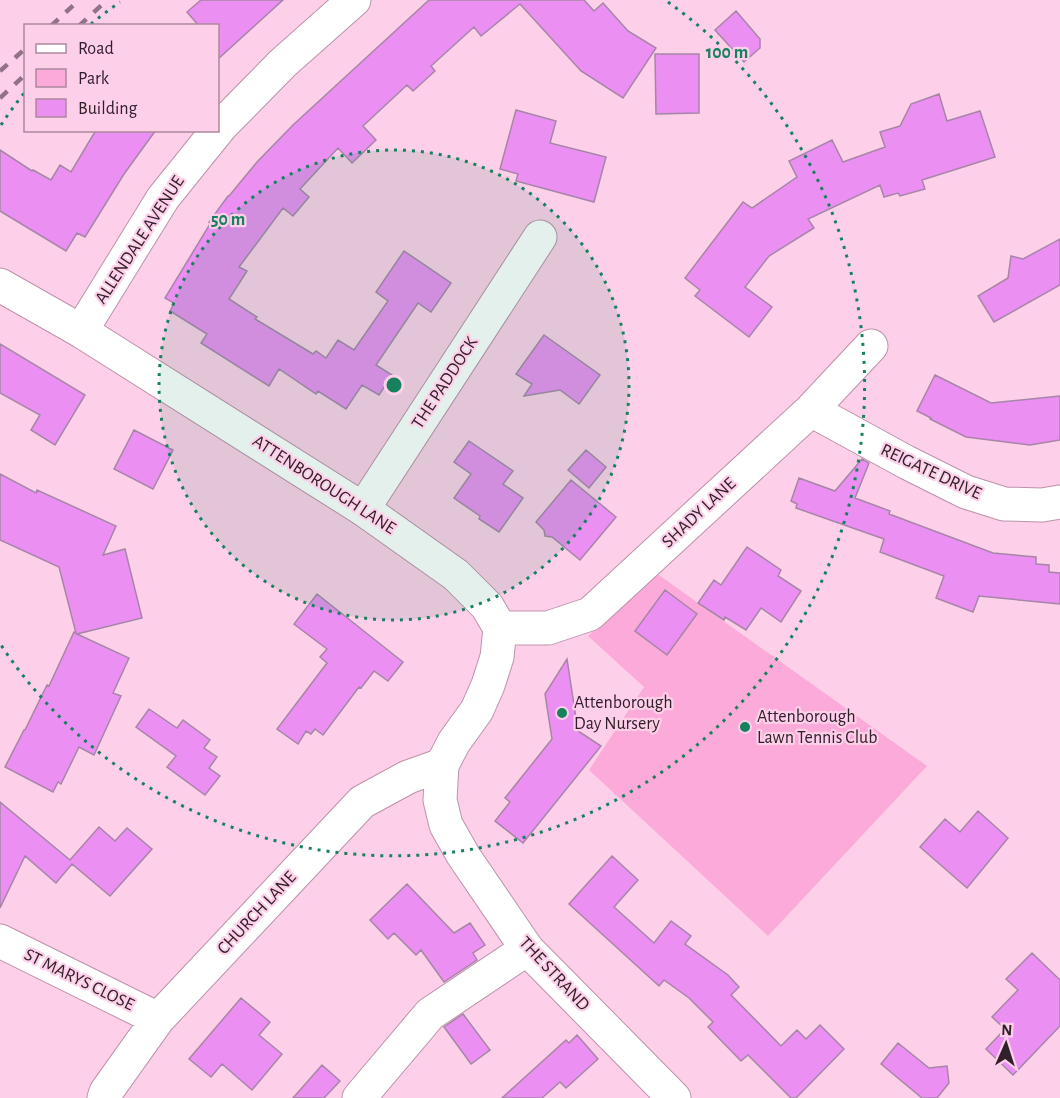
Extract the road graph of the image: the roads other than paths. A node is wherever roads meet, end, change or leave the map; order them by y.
1 (354, 0) edge
2 (219, 128) edge
3 (216, 132) edge
4 (538, 254) dead end
5 (0, 285) edge
6 (81, 331) junction
7 (872, 346) dead end
8 (811, 410) junction
9 (1060, 502) edge
10 (363, 509) junction
11 (500, 628) junction
12 (442, 765) junction
13 (0, 941) edge
14 (527, 949) junction
15 (158, 1019) junction
16 (104, 1098) edge
17 (360, 1098) edge
18 (674, 1098) edge

1 - 2 street, ALLENDALE AVENUE
3 - 6 street, ALLENDALE AVENUE
4 - 10 street, THE PADDOCK
5 - 6 street, ATTENBOROUGH LANE
6 - 10 street, ATTENBOROUGH LANE
7 - 8 street, SHADY LANE
8 - 9 street, REIGATE DRIVE
8 - 11 street, SHADY LANE
10 - 11 street, ATTENBOROUGH LANE
11 - 12 street
12 - 14 street, THE STRAND
12 - 15 street, CHURCH LANE
13 - 15 street, ST MARYS CLOSE
14 - 17 street
14 - 18 street, THE STRAND
15 - 16 street, CHURCH LANE

